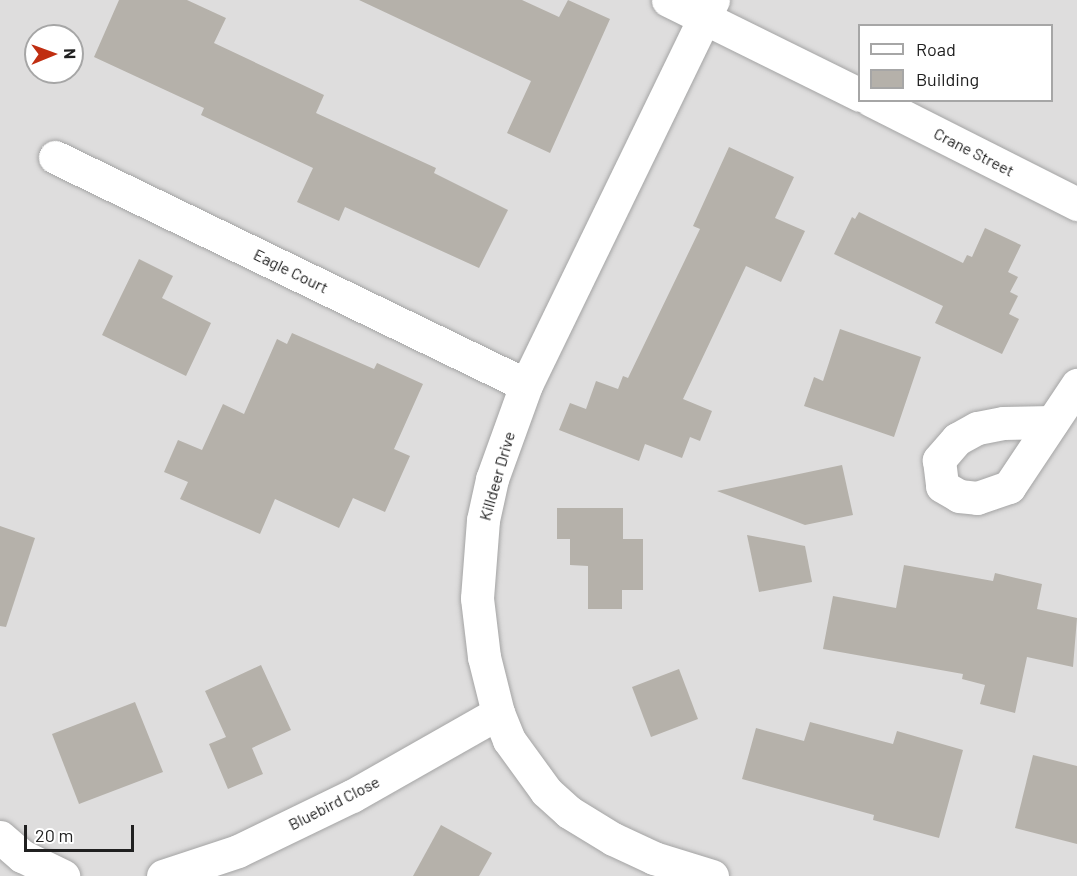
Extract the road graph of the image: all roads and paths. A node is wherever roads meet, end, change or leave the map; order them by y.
1 (668, 0) edge
2 (709, 9) edge
3 (858, 94) edge
4 (875, 102) edge
5 (55, 157) dead end
6 (1077, 204) edge
7 (526, 385) junction
8 (1077, 385) edge
9 (1052, 422) dead end
10 (498, 713) junction
11 (0, 837) edge
12 (63, 876) edge
13 (163, 876) edge
14 (712, 876) edge

1 - 2 street
2 - 3 street
2 - 7 street, Killdeer Drive
4 - 6 street, Crane Street
5 - 7 street, Eagle Court
7 - 10 street, Killdeer Drive
8 - 9 street
10 - 13 street, Bluebird Close
10 - 14 street, Killdeer Drive
11 - 12 street

